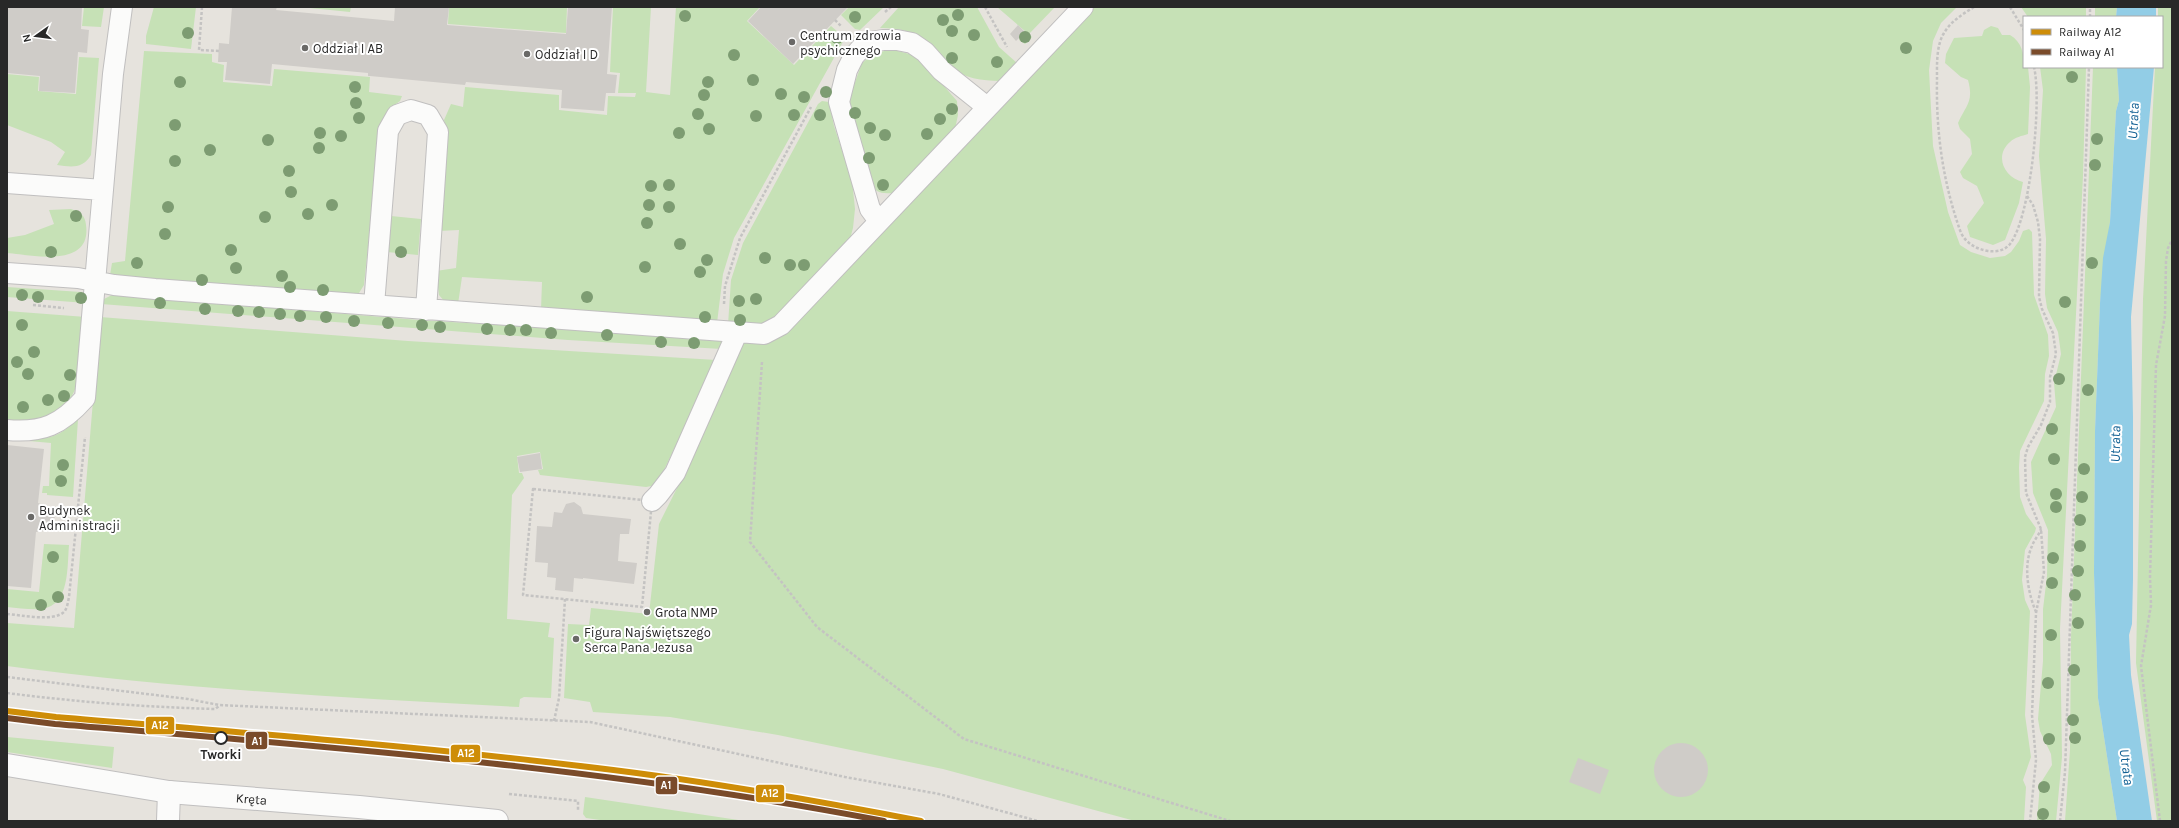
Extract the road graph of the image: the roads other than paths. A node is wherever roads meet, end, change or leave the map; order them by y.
1 (122, 7) edge
2 (1083, 7) edge
3 (987, 107) junction
4 (7, 183) edge
5 (103, 190) junction
6 (879, 221) junction
7 (7, 273) edge
8 (95, 282) junction
9 (374, 305) junction
10 (426, 310) junction
11 (729, 332) junction
12 (7, 430) edge
13 (652, 500) road end
14 (7, 765) edge
15 (169, 792) junction
16 (168, 821) edge
17 (497, 821) edge

1 - 5 lane
2 - 3 lane
3 - 6 lane
3 - 6 lane
4 - 5 lane
5 - 8 lane
6 - 11 lane
7 - 8 lane
8 - 9 lane
8 - 12 lane
9 - 10 lane
9 - 10 lane
10 - 11 lane
11 - 13 lane
14 - 15 street, Kręta
15 - 16 street
15 - 17 street, Kręta

